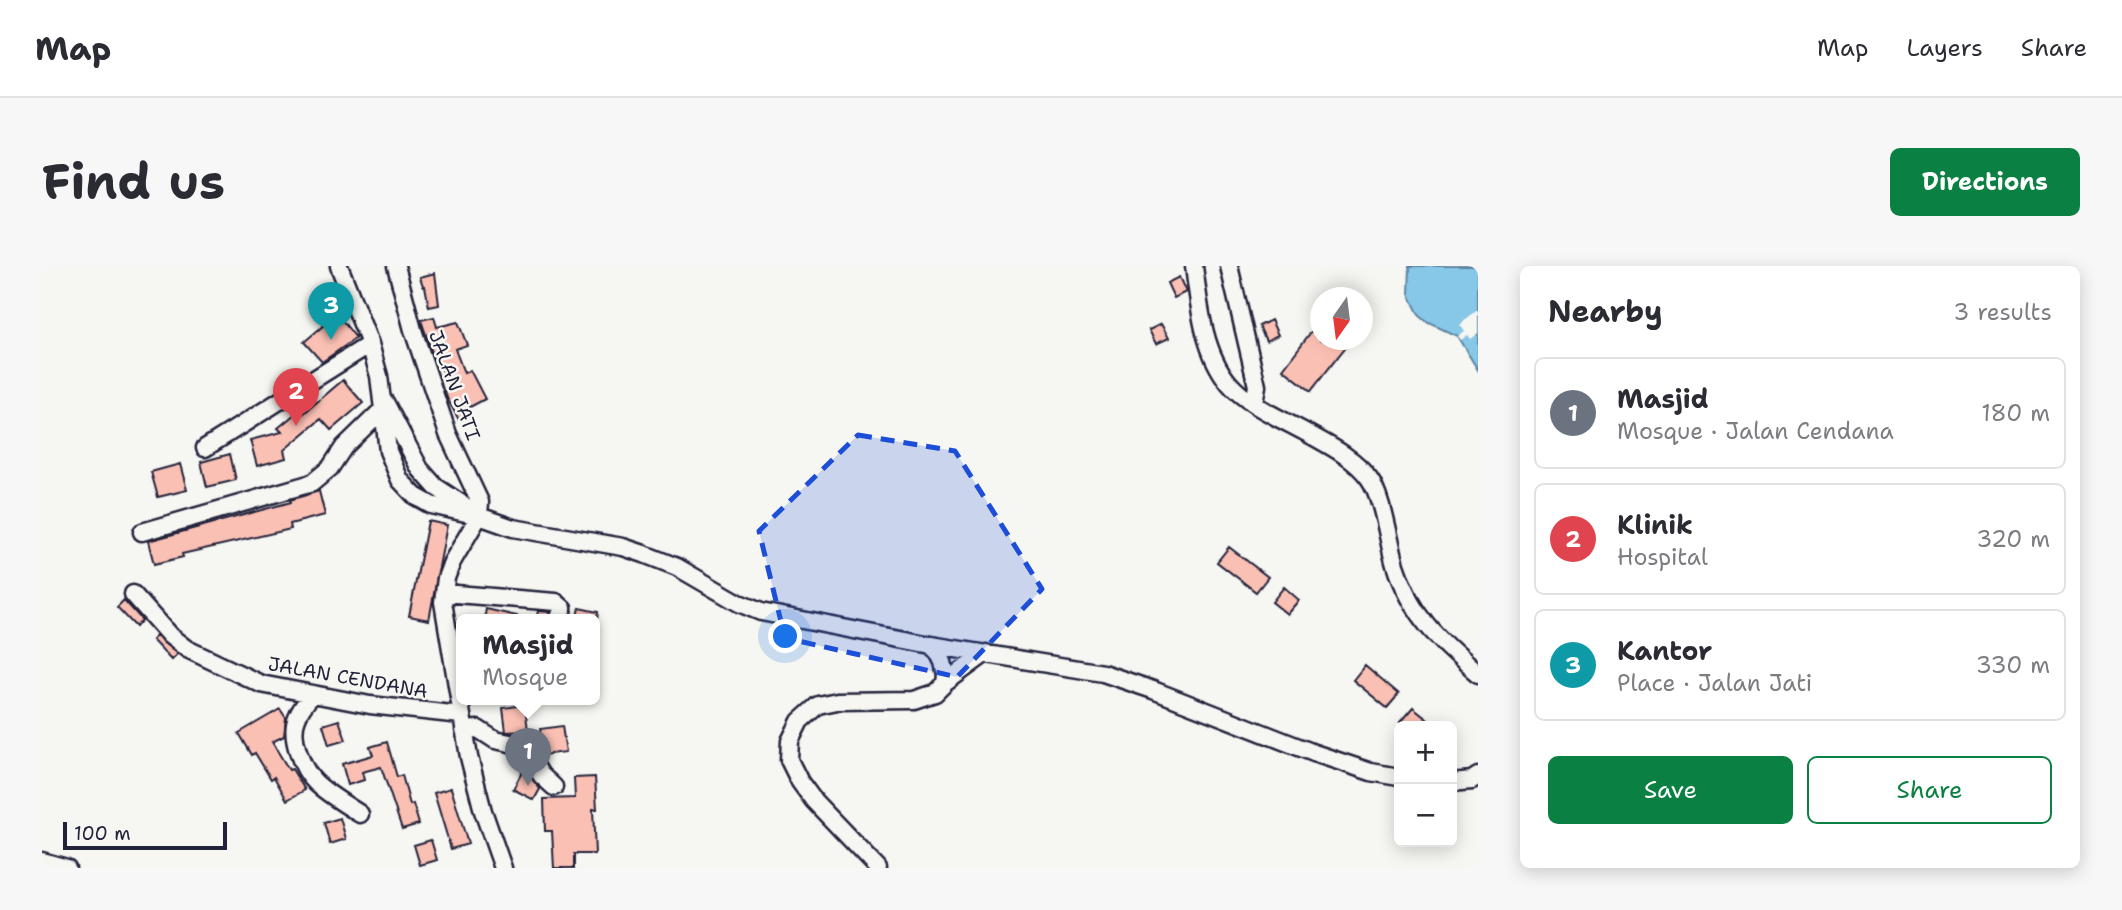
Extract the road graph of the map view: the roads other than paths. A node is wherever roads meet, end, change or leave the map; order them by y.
1 (339, 266) edge
2 (396, 266) edge
3 (1194, 266) edge
4 (1229, 266) edge
5 (370, 344) junction
6 (382, 403) junction
7 (1254, 403) junction
8 (205, 447) dead end
9 (479, 516) junction
10 (142, 532) dead end
11 (443, 593) junction
12 (133, 594) dead end
13 (560, 614) edge
14 (931, 645) junction
15 (986, 653) junction
16 (1478, 674) edge
17 (945, 683) junction
18 (456, 687) edge
19 (312, 695) junction
20 (459, 705) edge
21 (462, 722) junction
22 (1394, 776) edge
23 (1478, 776) edge
24 (1457, 781) edge
25 (554, 787) dead end
26 (360, 814) dead end
27 (42, 862) edge
28 (67, 868) edge
29 (503, 868) edge
30 (878, 868) edge

1 - 5 street
2 - 9 street, JALAN JATI
3 - 7 street
4 - 7 street
5 - 6 street
5 - 8 street
6 - 9 street
6 - 9 street
6 - 10 street
7 - 16 street
9 - 11 street
9 - 14 street
11 - 13 street
11 - 18 street
12 - 19 street, JALAN CENDANA
14 - 15 street
14 - 17 street
15 - 17 street
15 - 22 street
17 - 30 street
19 - 21 street, JALAN CENDANA
19 - 26 street
20 - 21 street
21 - 25 street, JALAN CENDANA
21 - 29 street
23 - 24 street
27 - 28 street

